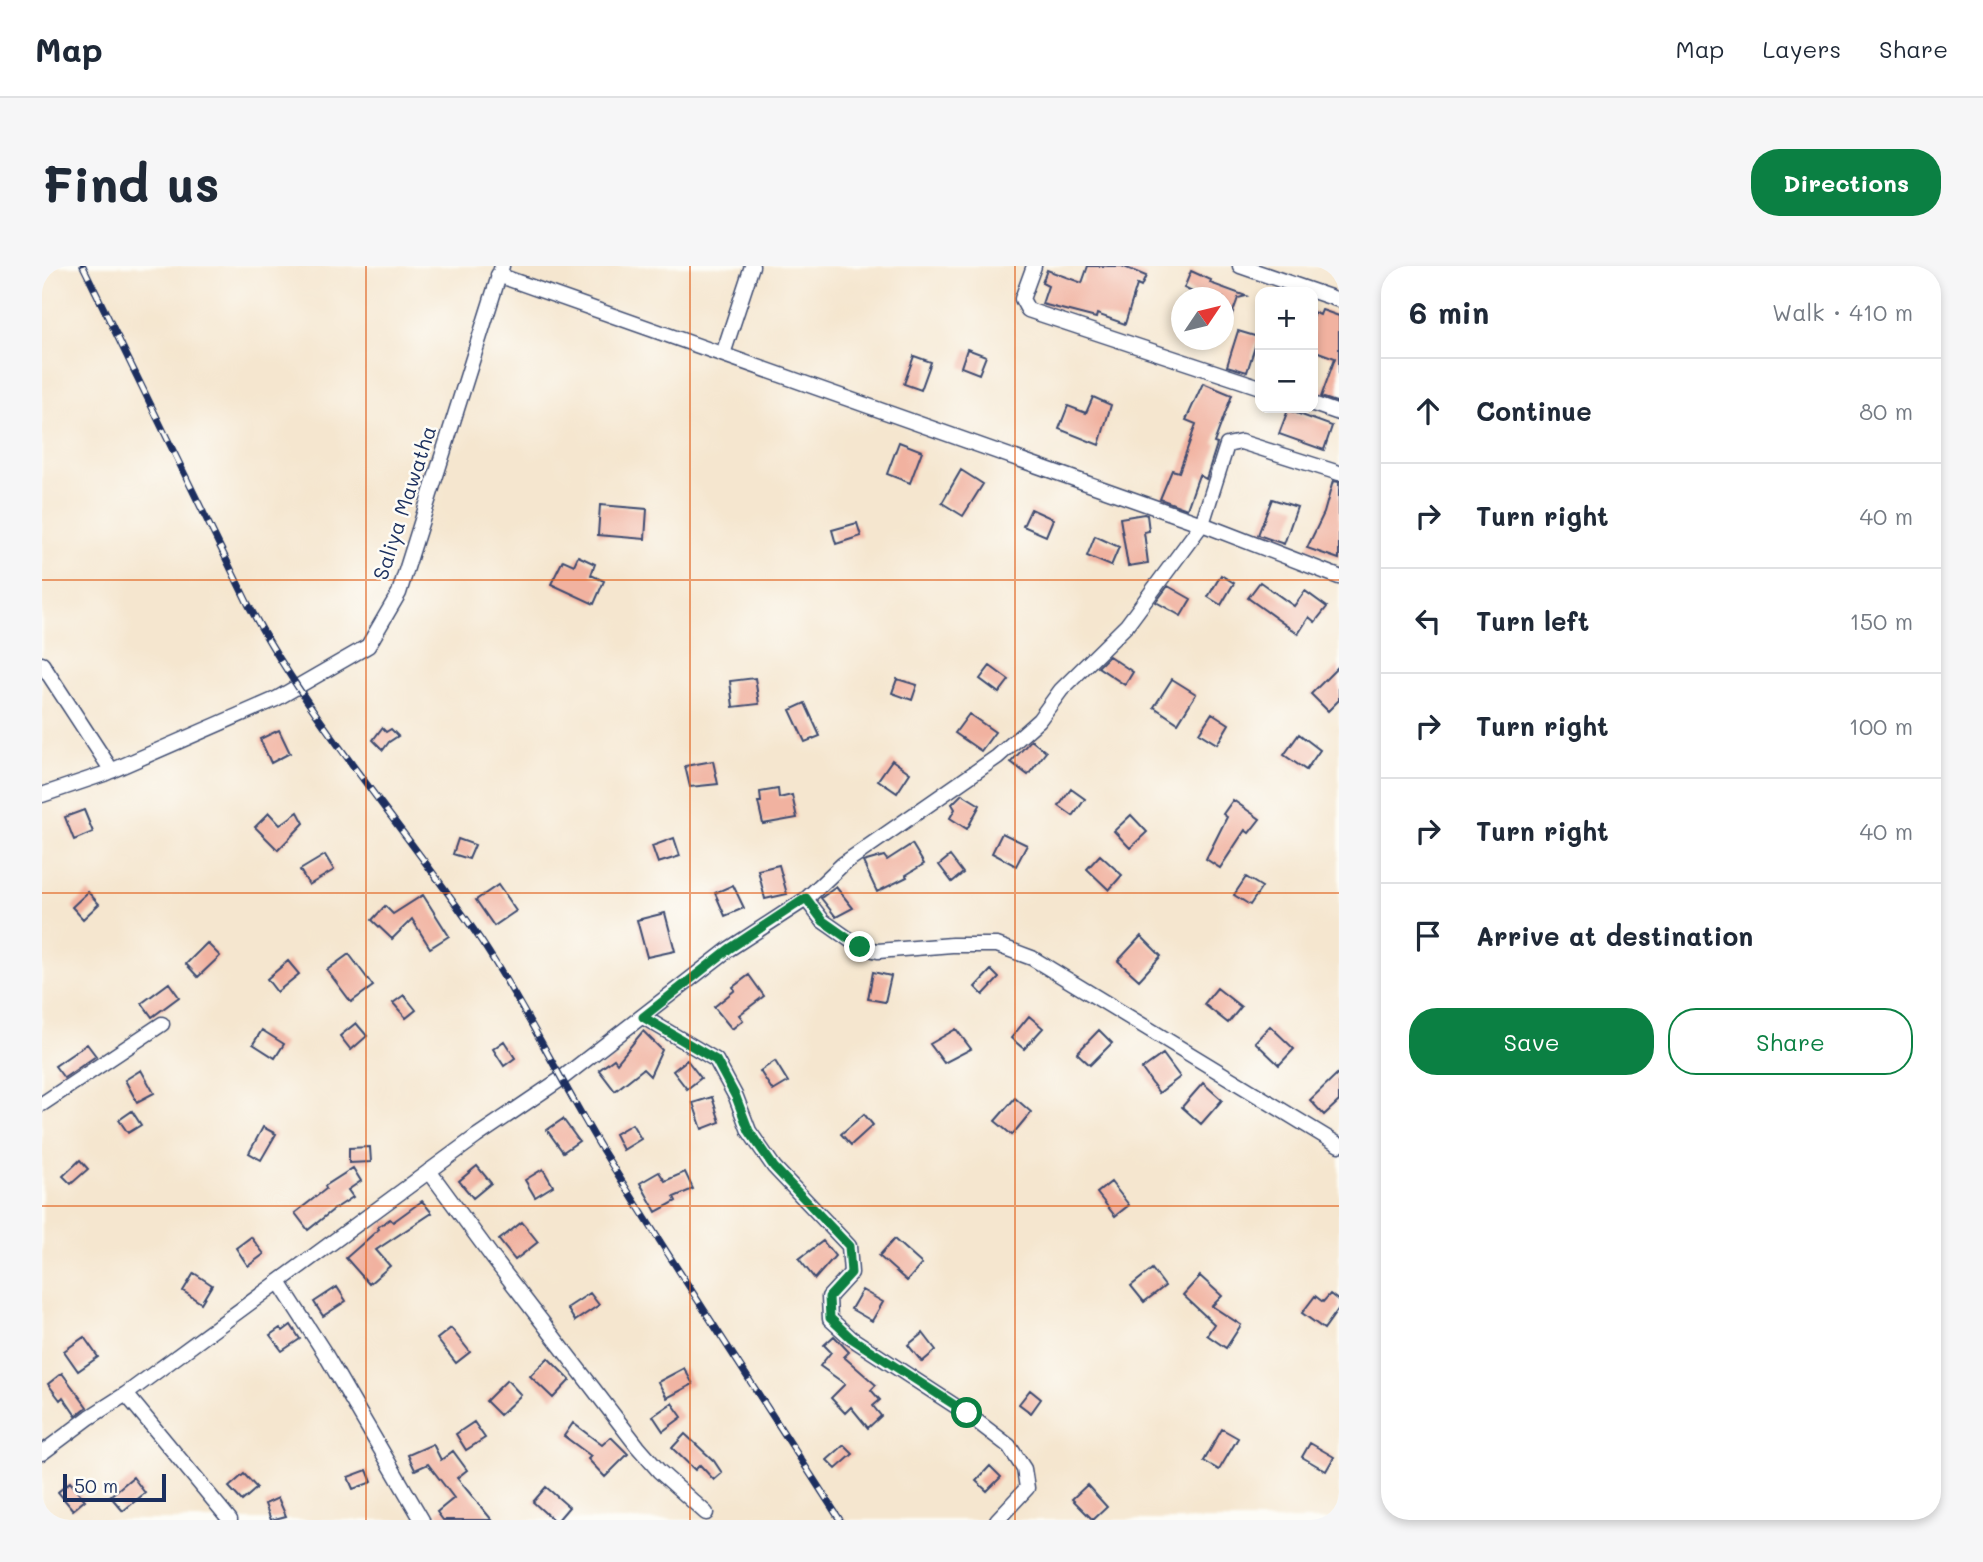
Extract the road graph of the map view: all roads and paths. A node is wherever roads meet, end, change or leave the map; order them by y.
1 (752, 266) edge
2 (1034, 266) edge
3 (1240, 266) edge
4 (500, 271) edge
5 (1339, 300) edge
6 (723, 354) junction
7 (1255, 385) edge
8 (1318, 406) edge
9 (1339, 413) edge
10 (1339, 473) edge
11 (1202, 524) junction
12 (1339, 577) edge
13 (42, 664) edge
14 (112, 771) junction
15 (42, 795) edge
16 (806, 898) junction
17 (643, 1017) junction
18 (162, 1024) dead end
19 (42, 1104) edge
20 (1339, 1145) edge
21 (429, 1171) junction
22 (279, 1282) junction
23 (126, 1394) junction
24 (42, 1453) edge
25 (706, 1513) dead end
26 (230, 1520) edge
27 (422, 1520) edge
28 (998, 1520) edge

1 - 6 street
2 - 7 street
3 - 5 street
4 - 6 street
4 - 14 street, Saliya Mawatha
6 - 11 street
8 - 9 street
10 - 11 street
11 - 12 street
11 - 16 street
13 - 14 street
14 - 15 street, Saliya Mawatha
16 - 17 street
16 - 20 street
17 - 21 street
17 - 28 street
18 - 19 street
21 - 22 street
21 - 25 street
22 - 23 street
22 - 27 street
23 - 24 street
23 - 26 street

